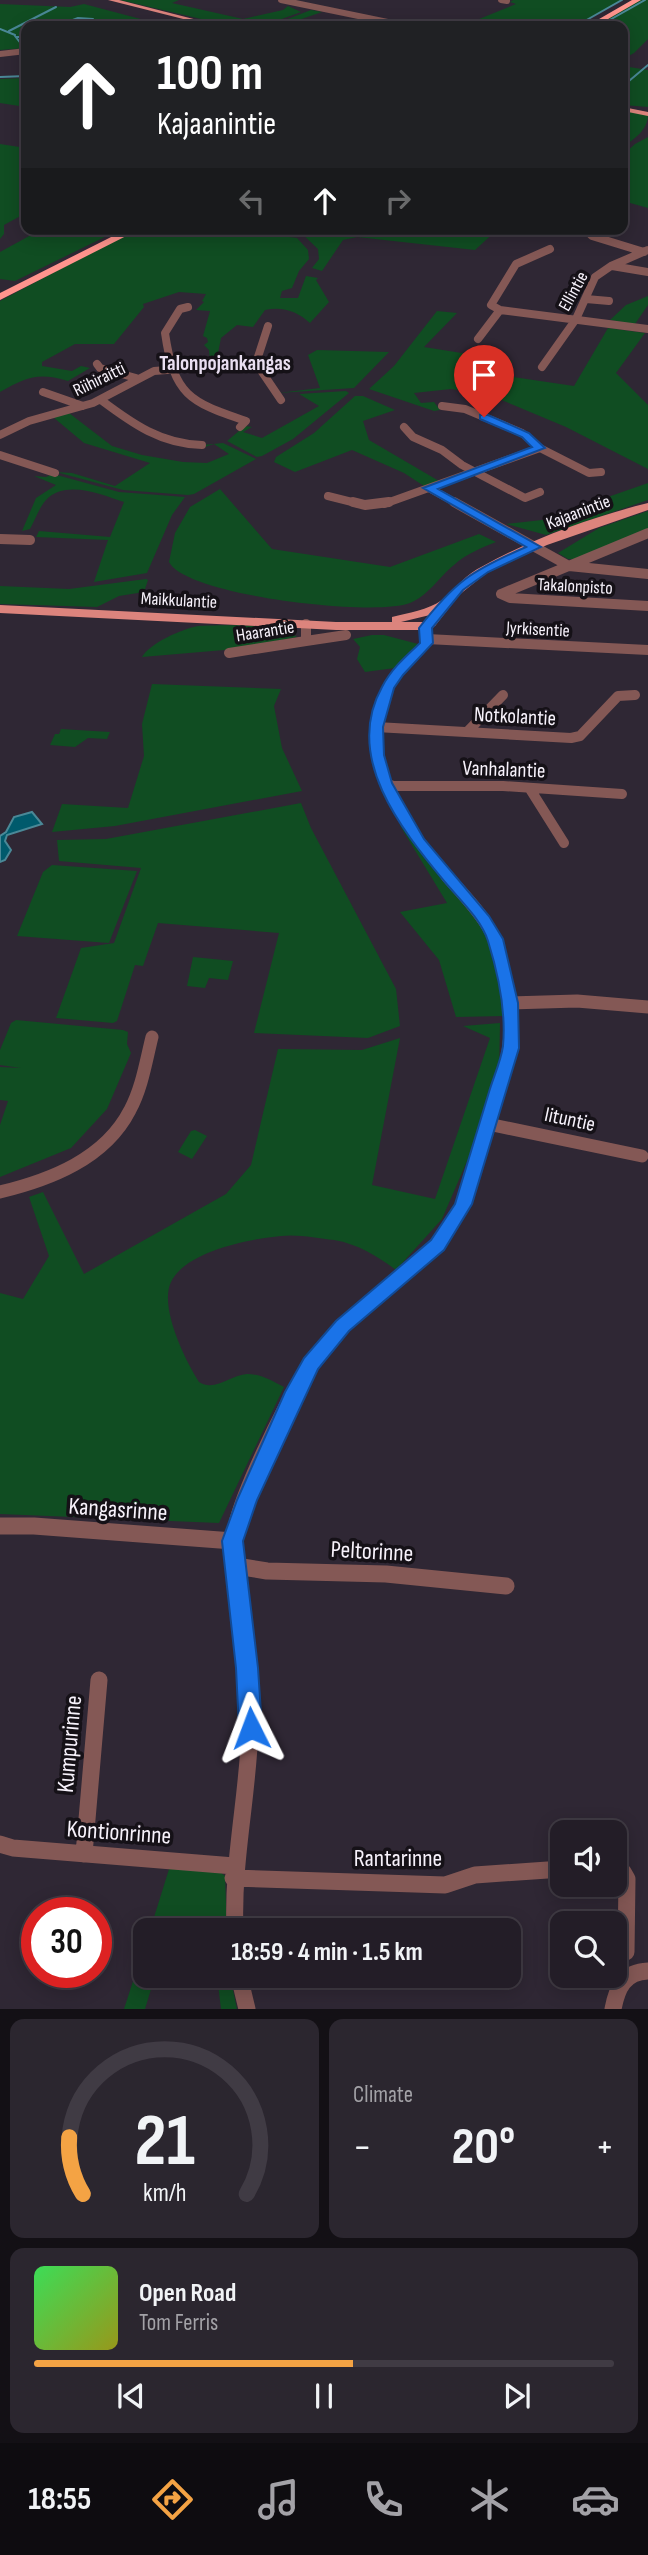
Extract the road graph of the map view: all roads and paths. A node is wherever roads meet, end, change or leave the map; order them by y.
1 (111, 0) edge
2 (281, 0) edge
3 (326, 0) edge
4 (629, 0) edge
5 (637, 0) edge
6 (306, 5) junction
7 (191, 21) edge
8 (383, 21) edge
9 (593, 21) edge
10 (600, 21) edge
11 (21, 52) edge
12 (0, 54) edge
13 (628, 110) edge
14 (648, 114) edge
15 (114, 235) edge
16 (123, 235) edge
17 (591, 235) edge
18 (550, 249) dead end
19 (646, 251) edge
20 (611, 266) junction
21 (648, 272) edge
22 (0, 295) edge
23 (586, 299) junction
24 (609, 302) dead end
25 (188, 307) dead end
26 (500, 310) junction
27 (576, 319) junction
28 (268, 326) dead end
29 (648, 329) edge
30 (478, 339) dead end
31 (256, 363) junction
32 (97, 364) dead end
33 (542, 367) dead end
34 (170, 368) junction
35 (136, 379) junction
36 (43, 393) dead end
37 (101, 400) junction
38 (281, 400) dead end
39 (442, 405) dead end
40 (83, 406) junction
41 (240, 427) dead end
42 (404, 427) dead end
43 (0, 435) edge
44 (202, 445) dead end
45 (540, 448) junction
46 (0, 455) edge
47 (474, 472) junction
48 (601, 472) dead end
49 (55, 473) dead end
50 (429, 488) junction
51 (540, 492) dead end
52 (328, 496) dead end
53 (648, 506) edge
54 (648, 533) edge
55 (0, 539) edge
56 (30, 540) dead end
57 (535, 547) junction
58 (569, 566) junction
59 (648, 574) edge
60 (648, 606) edge
61 (0, 609) edge
62 (306, 624) junction
63 (421, 625) junction
64 (351, 631) junction
65 (306, 641) junction
66 (648, 650) edge
67 (229, 653) dead end
68 (503, 695) dead end
69 (635, 695) dead end
70 (376, 727) junction
71 (467, 732) junction
72 (385, 783) junction
73 (530, 789) junction
74 (622, 794) dead end
75 (564, 843) dead end
76 (510, 1003) junction
77 (648, 1007) edge
78 (152, 1037) dead end
79 (488, 1124) junction
80 (642, 1156) dead end
81 (0, 1192) edge
82 (0, 1526) edge
83 (233, 1541) junction
84 (236, 1566) junction
85 (506, 1586) dead end
86 (99, 1680) dead end
87 (0, 1844) edge
88 (84, 1854) junction
89 (550, 1869) edge
90 (234, 1872) junction
91 (235, 1918) edge
92 (648, 1971) edge
93 (242, 1988) edge
94 (247, 2009) edge
95 (613, 2009) edge

1 - 7 main road
2 - 6 street
3 - 6 street
4 - 9 highway
5 - 10 highway
6 - 8 street
11 - 12 street
13 - 14 main road
15 - 22 highway
16 - 22 highway
17 - 19 street
18 - 26 street
19 - 20 street, Ellintie
20 - 21 street
20 - 23 street, Ellintie
23 - 24 street
23 - 27 street, Ellintie
25 - 34 street
26 - 27 street
26 - 30 street
27 - 29 street
27 - 33 street, Ellintie
28 - 31 street
31 - 34 street, Riihiraitti
31 - 38 street
32 - 35 street
34 - 35 street, Riihiraitti
34 - 41 street
35 - 37 street, Riihiraitti
36 - 40 street
37 - 40 street, Riihiraitti
37 - 44 street
39 - 45 street
40 - 43 street, Riihiraitti
42 - 47 street
45 - 47 street
45 - 48 street
46 - 49 street
47 - 50 street
47 - 51 street
50 - 52 street
50 - 57 street
53 - 57 main road, Kajaanintie
54 - 58 street
55 - 56 street
57 - 58 street
57 - 63 main road, Kajaanintie
58 - 59 street
58 - 60 street, Takalonpisto
61 - 62 main road, Maikkulantie
62 - 64 main road, Maikkulantie
62 - 65 street, Haarantie
63 - 64 main road, Maikkulantie
63 - 66 street, Jyrkisentie
63 - 70 street, Kajaanintie
64 - 65 street, Haarantie
65 - 67 street, Haarantie
68 - 71 street
69 - 71 street, Notkolantie
70 - 71 street, Notkolantie
70 - 72 street, Kajaanintie
72 - 73 street, Vanhalantie
72 - 76 street, Kajaanintie
73 - 74 street, Vanhalantie
73 - 75 street
76 - 77 street
76 - 79 street, Kajaanintie
78 - 81 street
79 - 80 street, Iituntie
79 - 83 street, Kajaanintie
82 - 83 street, Kangasrinne
83 - 84 street
84 - 85 street, Peltorinne
84 - 90 street
86 - 88 street, Kumpurinne
87 - 88 street, Kontionrinne
88 - 90 street, Kontionrinne
89 - 90 street, Rantarinne
90 - 91 street
92 - 95 street
93 - 94 street

